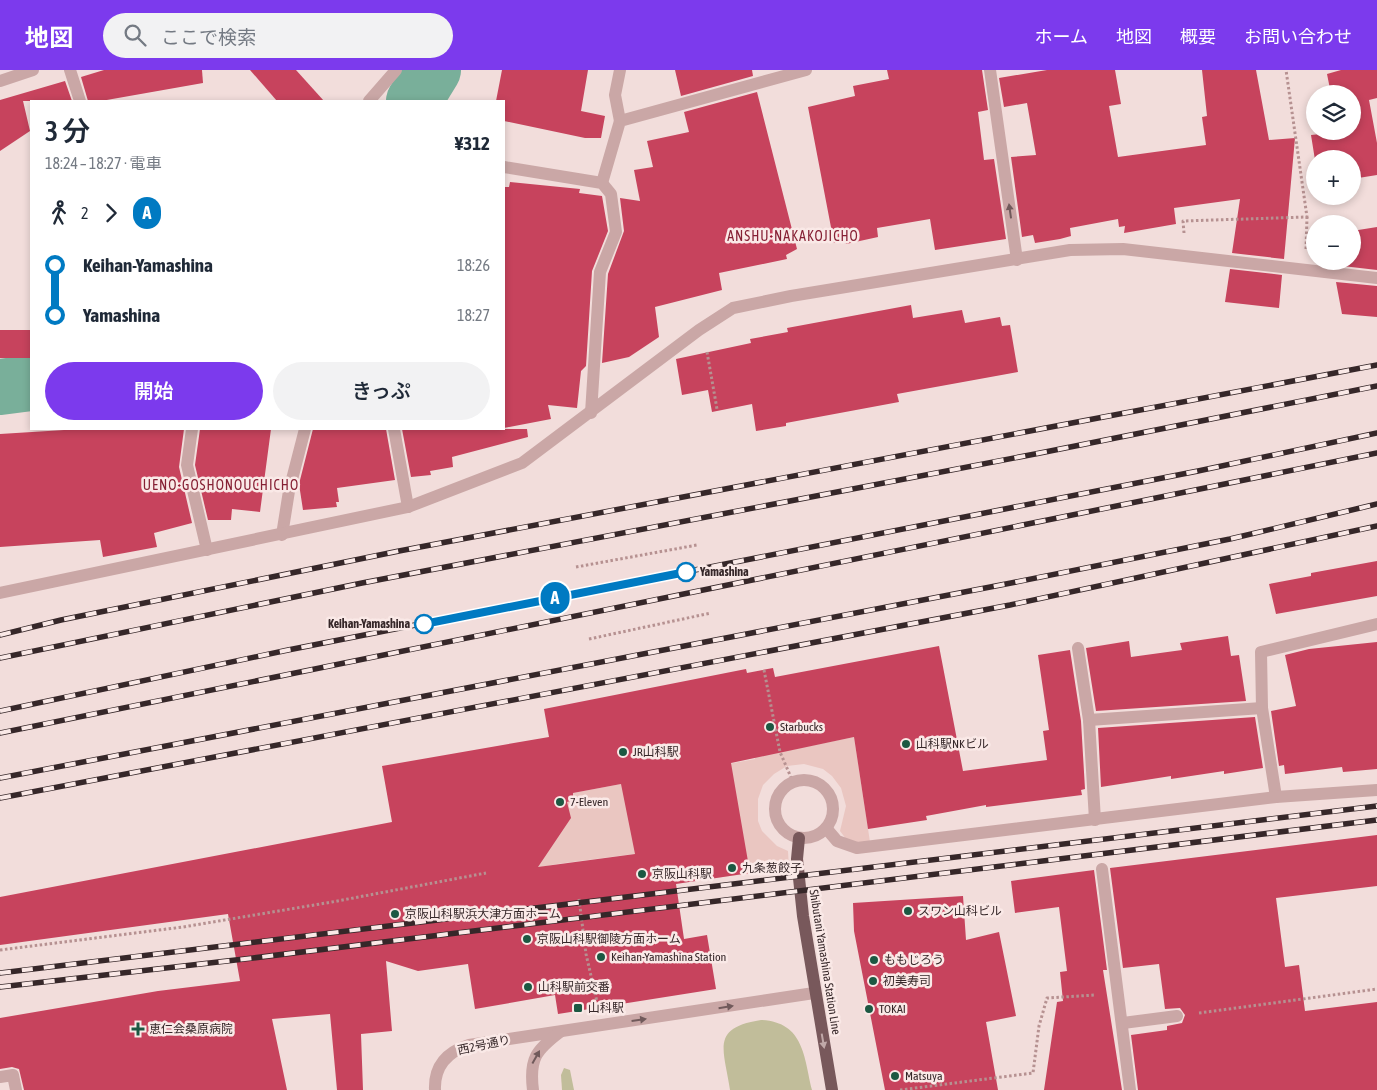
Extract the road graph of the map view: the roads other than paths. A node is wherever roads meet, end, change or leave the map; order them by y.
1 (33, 70) edge
2 (70, 70) edge
3 (396, 70) edge
4 (620, 70) edge
5 (806, 70) edge
6 (990, 70) edge
7 (772, 74) edge
8 (0, 81) edge
9 (80, 100) edge
10 (370, 100) edge
11 (620, 121) junction
12 (505, 167) edge
13 (602, 183) junction
14 (1017, 260) junction
15 (1377, 278) edge
16 (591, 413) junction
17 (192, 430) edge
18 (305, 430) edge
19 (394, 430) edge
20 (408, 507) junction
21 (282, 535) junction
22 (207, 550) junction
23 (0, 592) edge
24 (1377, 624) edge
25 (1078, 648) dead end
26 (1262, 708) junction
27 (1089, 720) junction
28 (1377, 790) edge
29 (1276, 797) junction
30 (1095, 820) junction
31 (826, 828) junction
32 (799, 838) junction
33 (1102, 869) dead end
34 (814, 993) junction
35 (1176, 1016) road end
36 (1123, 1023) junction
37 (560, 1032) junction
38 (0, 1077) edge
39 (16, 1090) edge
40 (434, 1090) edge
41 (533, 1090) edge
42 (832, 1090) edge
43 (1130, 1090) edge

1 - 8 street
2 - 9 street
3 - 10 street
4 - 11 street
5 - 7 street
14 -> 6 street
7 - 11 street
11 - 13 street
12 - 13 street
13 - 16 street
14 - 15 street
14 - 16 street
16 - 20 street
17 - 22 street
18 - 21 street
19 - 20 street
20 - 21 street
21 - 22 street
22 - 23 street
24 - 26 street
25 - 27 street
26 - 27 street
26 - 29 street
27 - 30 street
28 - 29 street
29 - 30 street
30 - 31 street
31 - 32 street
31 - 32 street
32 - 34 main road, Shibutani Yamashina Station Line
33 - 36 street
37 -> 34 street, 西2号通り
34 -> 42 main road, Shibutani Yamashina Station Line
35 - 36 street
36 - 43 street
37 - 40 street, 西2号通り
41 -> 37 street
38 - 39 street

